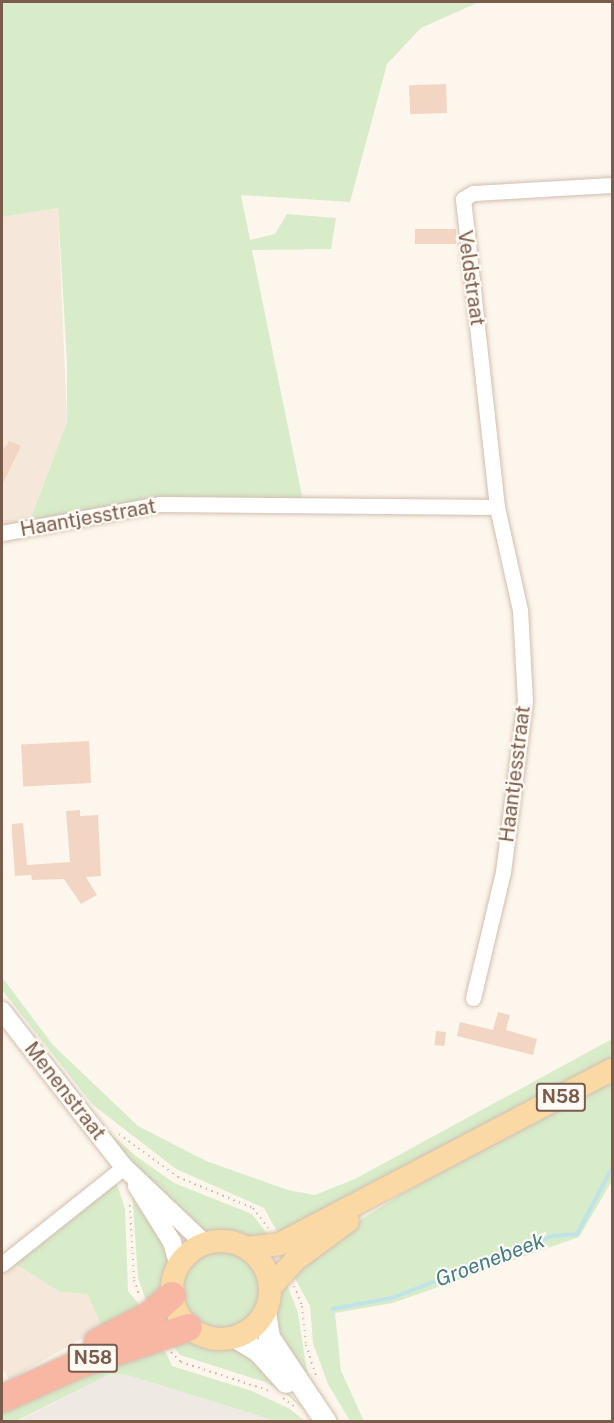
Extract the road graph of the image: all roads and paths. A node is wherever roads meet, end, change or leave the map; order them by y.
1 (612, 185) edge
2 (497, 507) junction
3 (2, 533) edge
4 (506, 548) joint
5 (473, 998) dead end
6 (2, 1011) edge
7 (612, 1070) edge
8 (118, 1134) dead end
9 (127, 1169) junction
10 (417, 1174) junction
11 (129, 1200) dead end
12 (270, 1230) dead end
13 (204, 1243) junction
14 (247, 1248) junction
15 (178, 1263) junction
16 (2, 1264) edge
17 (291, 1279) dead end
18 (270, 1288) junction
19 (171, 1295) junction
20 (144, 1305) dead end
21 (265, 1311) junction
22 (188, 1327) junction
23 (235, 1337) junction
24 (167, 1344) dead end
25 (319, 1382) dead end
26 (2, 1397) edge
27 (298, 1410) dead end
28 (321, 1422) edge
29 (326, 1422) edge

1 - 2 street, Veldstraat
2 - 3 street, Haantjesstraat
2 - 4 street, Veldstraat
4 - 5 street, Haantjesstraat
6 - 9 street, Menenstraat
7 - 10 main road, N58
8 - 12 path
9 - 13 street, Menenstraat
9 - 15 street, Menenstraat
9 - 16 street
10 - 14 main road, N58
10 - 18 main road, N58
11 - 20 path
13 - 14 main road
13 - 15 main road
14 - 18 main road
15 - 19 main road
17 - 25 path
18 - 21 main road
19 - 22 main road
19 - 26 highway, N58
21 - 23 main road
21 - 29 main road
22 - 23 main road
22 - 26 highway, N58
23 - 28 main road
24 - 27 path

